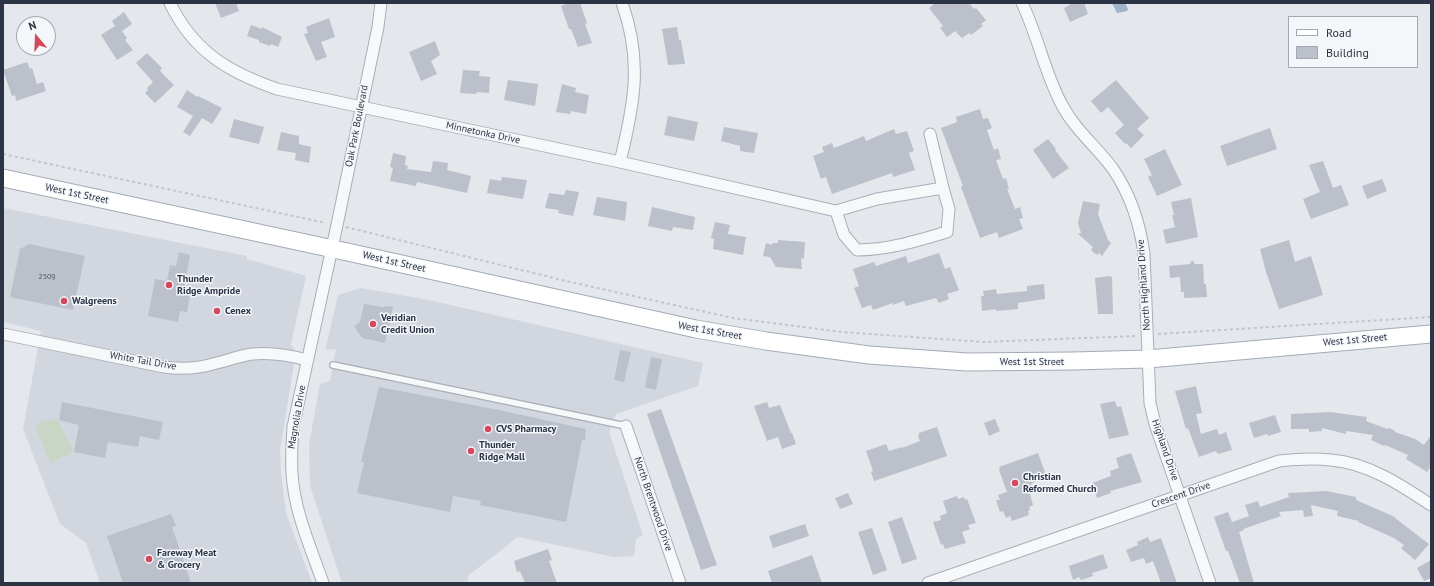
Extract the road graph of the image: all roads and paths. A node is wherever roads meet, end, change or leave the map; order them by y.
1 (170, 3) edge
2 (382, 3) edge
3 (622, 3) edge
4 (1022, 3) edge
5 (361, 107) junction
6 (930, 134) dead end
7 (3, 154) edge
8 (620, 162) junction
9 (3, 178) edge
10 (944, 188) junction
11 (832, 210) junction
12 (337, 225) junction
13 (332, 249) junction
14 (1431, 317) edge
15 (3, 334) edge
16 (1431, 334) edge
17 (1148, 335) junction
18 (1148, 359) junction
19 (307, 360) junction
20 (333, 365) dead end
21 (626, 426) joint
22 (1180, 496) junction
23 (1431, 505) edge
24 (323, 583) edge
25 (680, 583) edge
26 (928, 583) edge
27 (1210, 583) edge

1 - 5 street, Minnetonka Drive
2 - 5 street, Oak Park Boulevard
3 - 8 street
4 - 17 street, North Highland Drive
5 - 8 street, Minnetonka Drive
5 - 12 street, Oak Park Boulevard
6 - 10 street
7 - 12 path
8 - 11 street, Minnetonka Drive
9 - 13 main road, West 1st Street
10 - 11 street
10 - 11 street
12 - 13 street, Oak Park Boulevard
12 - 17 path
13 - 18 main road, West 1st Street
13 - 19 street, Magnolia Drive
14 - 17 path
15 - 19 street, White Tail Drive
16 - 18 main road, West 1st Street
17 - 18 street, North Highland Drive
18 - 22 street, Highland Drive
19 - 24 street, Magnolia Drive
20 - 21 lane
21 - 25 street, North Brentwood Drive
22 - 23 street, Crescent Drive
22 - 26 street, Crescent Drive
22 - 27 street, Highland Drive

